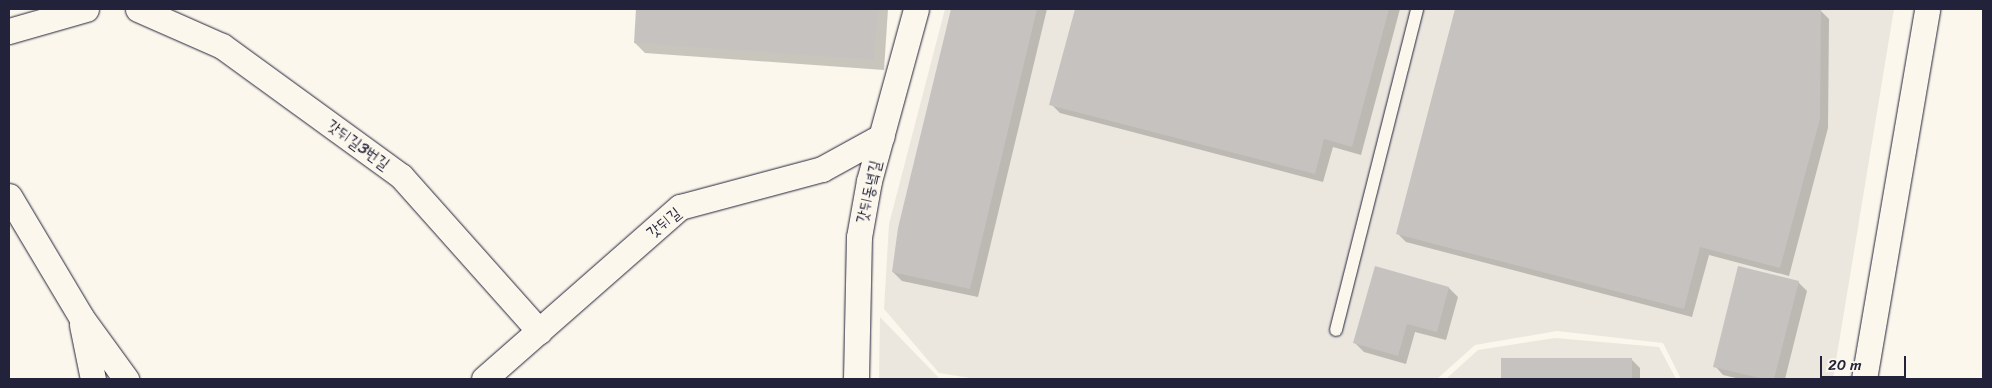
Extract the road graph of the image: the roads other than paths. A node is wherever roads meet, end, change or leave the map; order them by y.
1 (86, 9) edge
2 (138, 9) edge
3 (916, 9) edge
4 (1417, 9) edge
5 (1926, 9) edge
6 (9, 31) edge
7 (882, 136) junction
8 (9, 196) edge
9 (81, 317) junction
10 (1336, 330) dead end
11 (539, 331) junction
12 (93, 379) edge
13 (126, 379) edge
14 (484, 379) edge
15 (856, 379) edge
16 (1864, 379) edge

1 - 6 street
2 - 11 street, 갓뒤길3번길
3 - 7 street, 갓뒤동녘길
4 - 10 lane
5 - 16 street
7 - 11 street, 갓뒤길
7 - 15 street, 갓뒤동녘길
8 - 9 street
9 - 12 street
9 - 13 street
11 - 14 street, 갓뒤길

